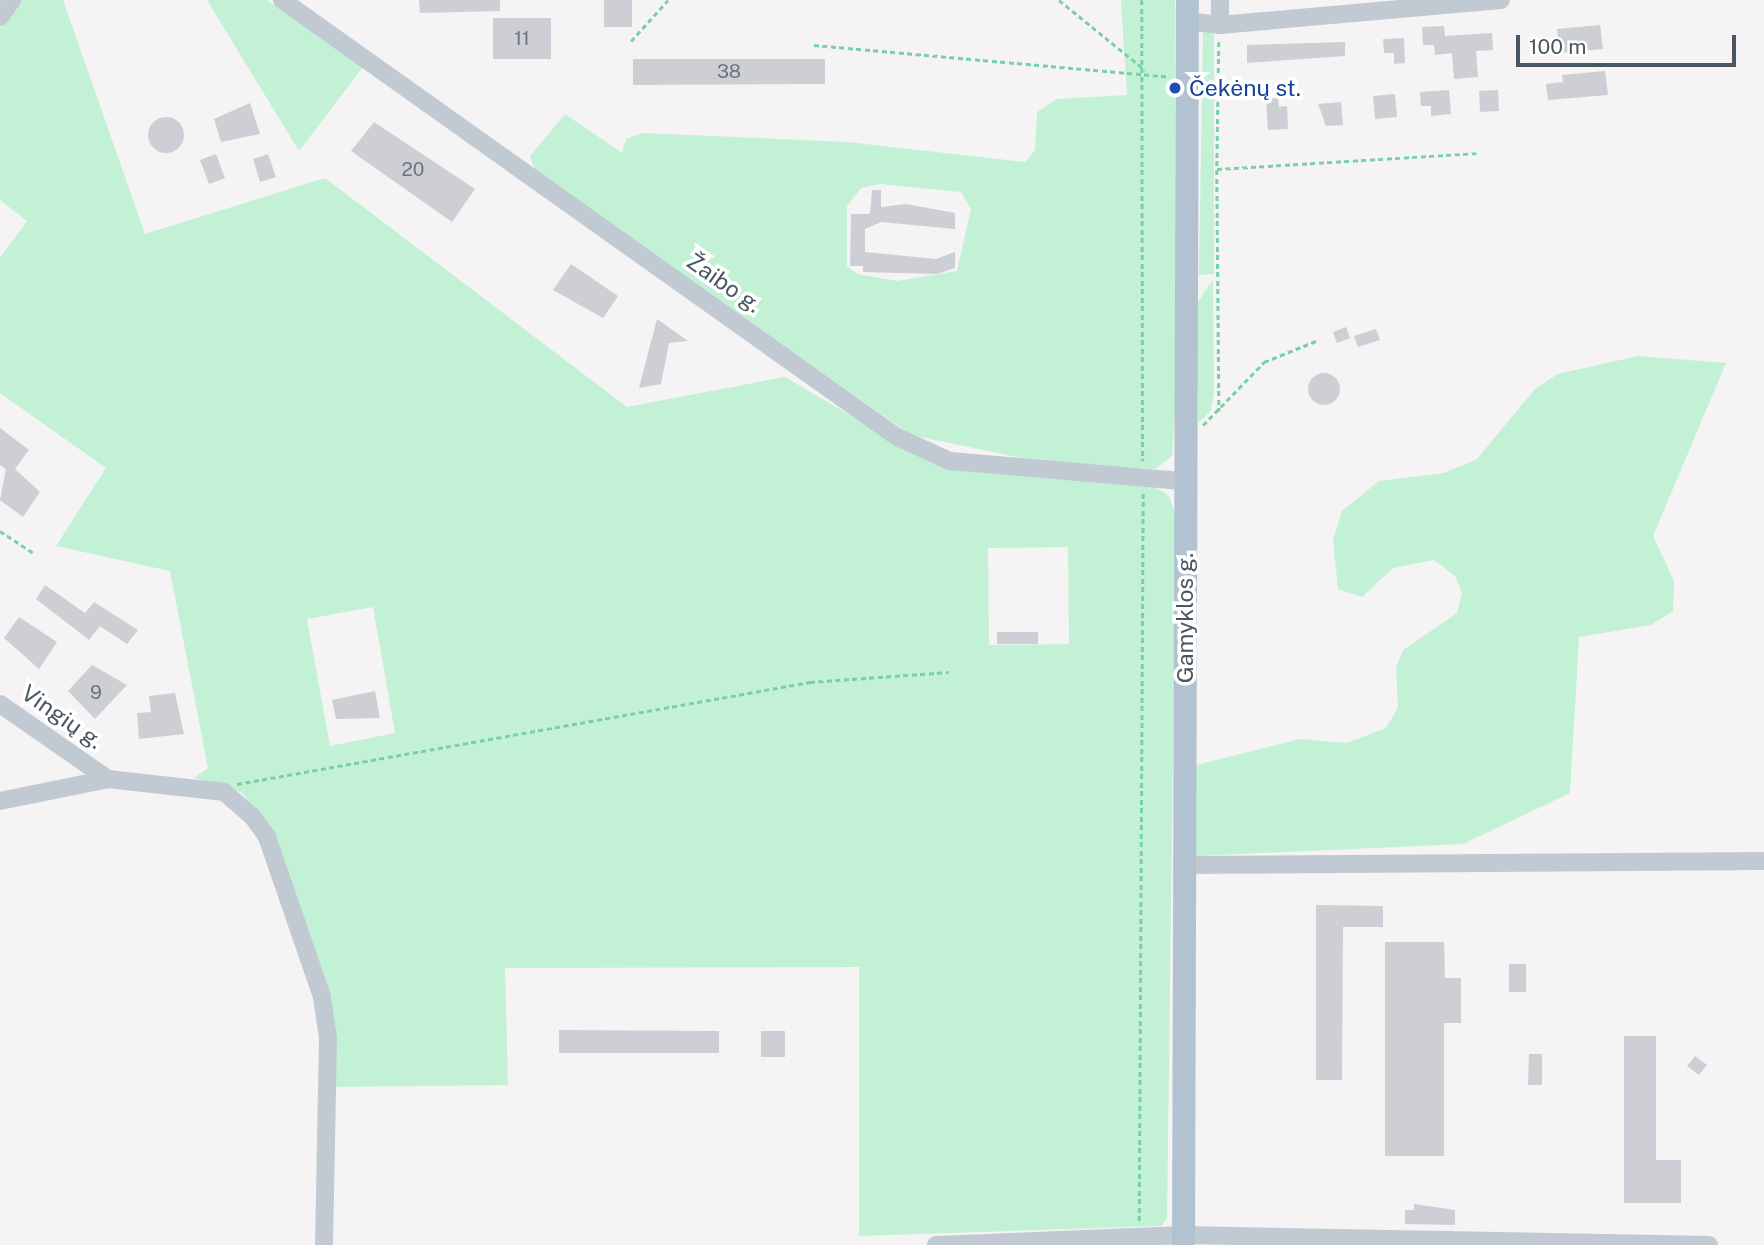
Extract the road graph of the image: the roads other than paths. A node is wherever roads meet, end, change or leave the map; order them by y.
1 (12, 0) edge
2 (282, 0) edge
3 (1220, 0) edge
4 (1501, 0) edge
5 (1187, 10) edge
6 (0, 18) edge
7 (1220, 25) junction
8 (1185, 481) junction
9 (0, 704) edge
10 (108, 779) junction
11 (0, 801) edge
12 (1764, 861) edge
13 (1183, 865) junction
14 (1183, 1240) edge
15 (324, 1245) edge
16 (936, 1245) edge
17 (1709, 1245) edge

1 - 6 street
2 - 8 street, Žaibo g.
3 - 7 street
4 - 7 street
5 - 7 street
5 - 8 main road, Gamyklos g.
8 - 13 main road, Gamyklos g.
9 - 10 street, Vingių g.
10 - 11 street, Vingių g.
10 - 15 street
12 - 13 street
13 - 14 main road, Gamyklos g.
14 - 16 street
14 - 17 street

